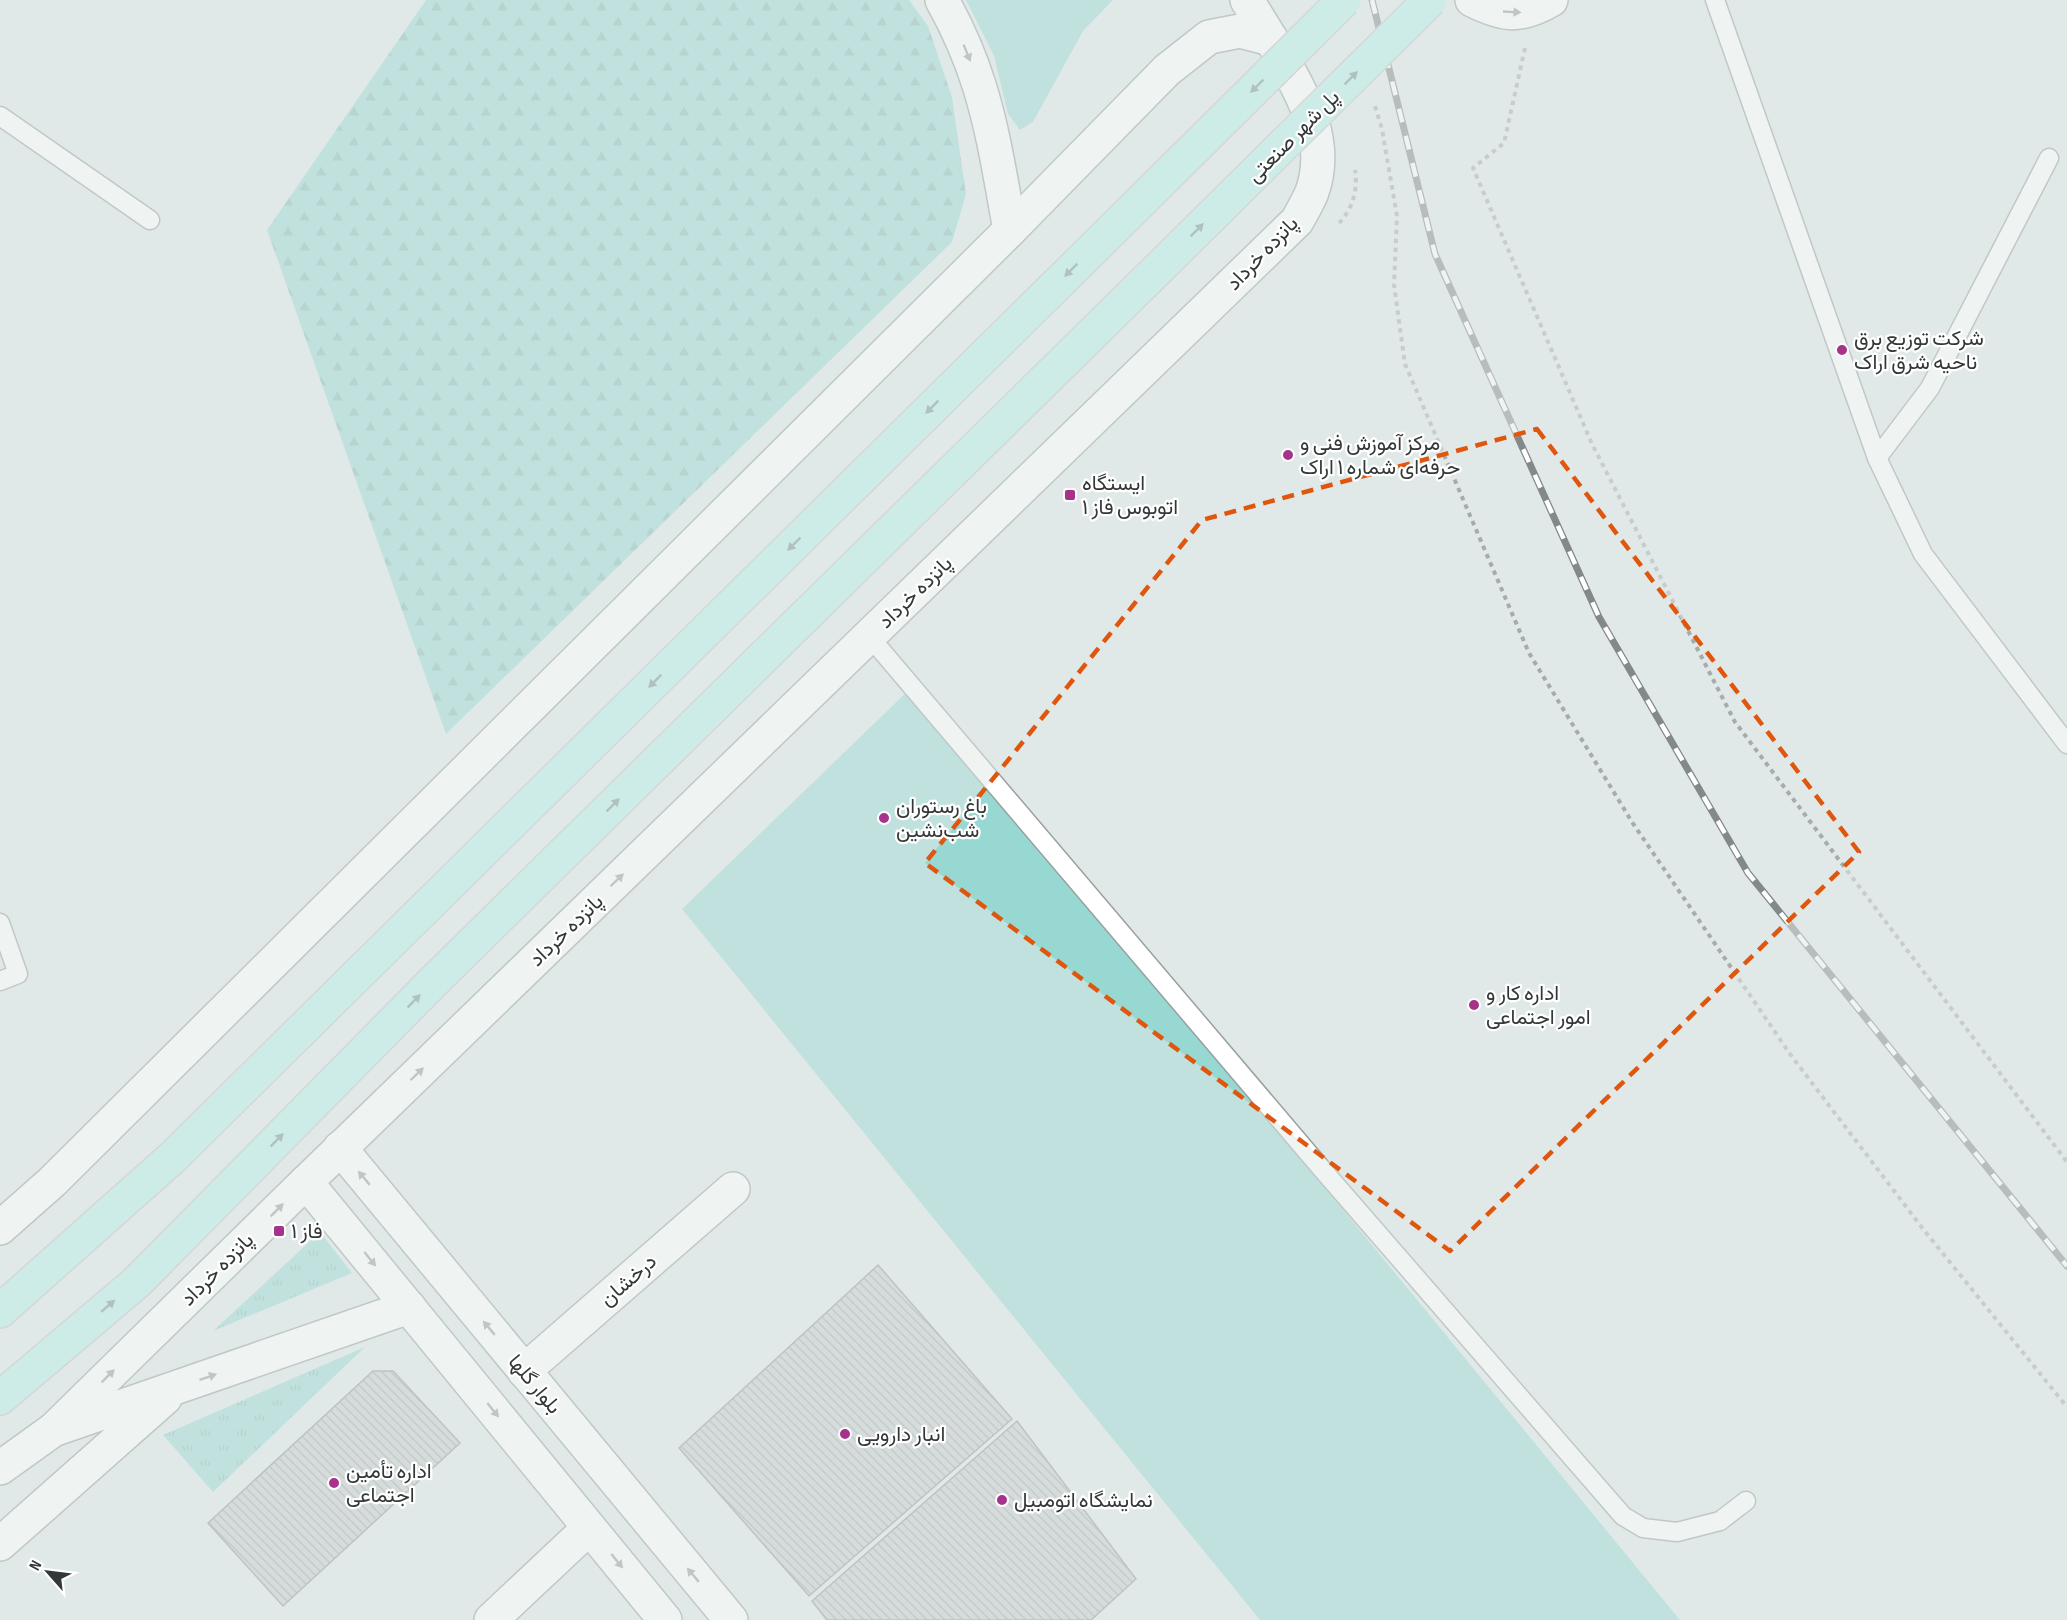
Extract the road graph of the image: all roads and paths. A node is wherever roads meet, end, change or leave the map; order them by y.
1 (942, 0) edge
2 (1247, 0) edge
3 (1344, 0) edge
4 (1430, 0) edge
5 (1472, 0) edge
6 (1715, 0) edge
7 (1542, 5) edge
8 (1271, 39) junction
9 (1372, 96) dead end
10 (3, 125) edge
11 (2049, 158) dead end
12 (150, 220) dead end
13 (1010, 230) junction
14 (1877, 458) junction
15 (869, 636) junction
16 (2067, 744) edge
17 (0, 923) edge
18 (0, 981) edge
19 (340, 1148) junction
20 (2067, 1162) edge
21 (306, 1182) junction
22 (733, 1189) dead end
23 (0, 1228) edge
24 (408, 1307) junction
25 (0, 1311) edge
26 (524, 1371) junction
27 (177, 1387) junction
28 (0, 1398) edge
29 (2067, 1407) edge
30 (53, 1430) junction
31 (0, 1468) edge
32 (1746, 1501) dead end
33 (590, 1528) junction
34 (0, 1544) edge
35 (491, 1620) edge
36 (665, 1620) edge
37 (731, 1620) edge

1 -> 13 main road
2 - 8 main road, پانزده خرداد
3 -> 25 main road, bridge
28 -> 4 main road, پل شهر صنعتی, bridge
5 -> 7 main road
6 - 14 lane
7 - 20 path
8 - 13 main road
8 - 15 main road, پانزده خرداد
9 - 29 path
10 - 12 lane
11 - 14 lane
13 - 23 main road
14 - 16 lane
19 -> 15 main road, پانزده خرداد
15 - 32 lane
17 - 18 lane
19 - 21 main road, پانزده خرداد
26 -> 19 main road, بلوار گلها
21 -> 24 main road
30 -> 21 main road, پانزده خرداد
22 - 26 main road, درخشان
27 -> 24 main road
24 -> 33 main road
37 -> 26 main road, بلوار گلها
27 - 30 main road
27 - 34 main road
30 - 31 main road, پانزده خرداد
33 - 35 main road
33 -> 36 main road

